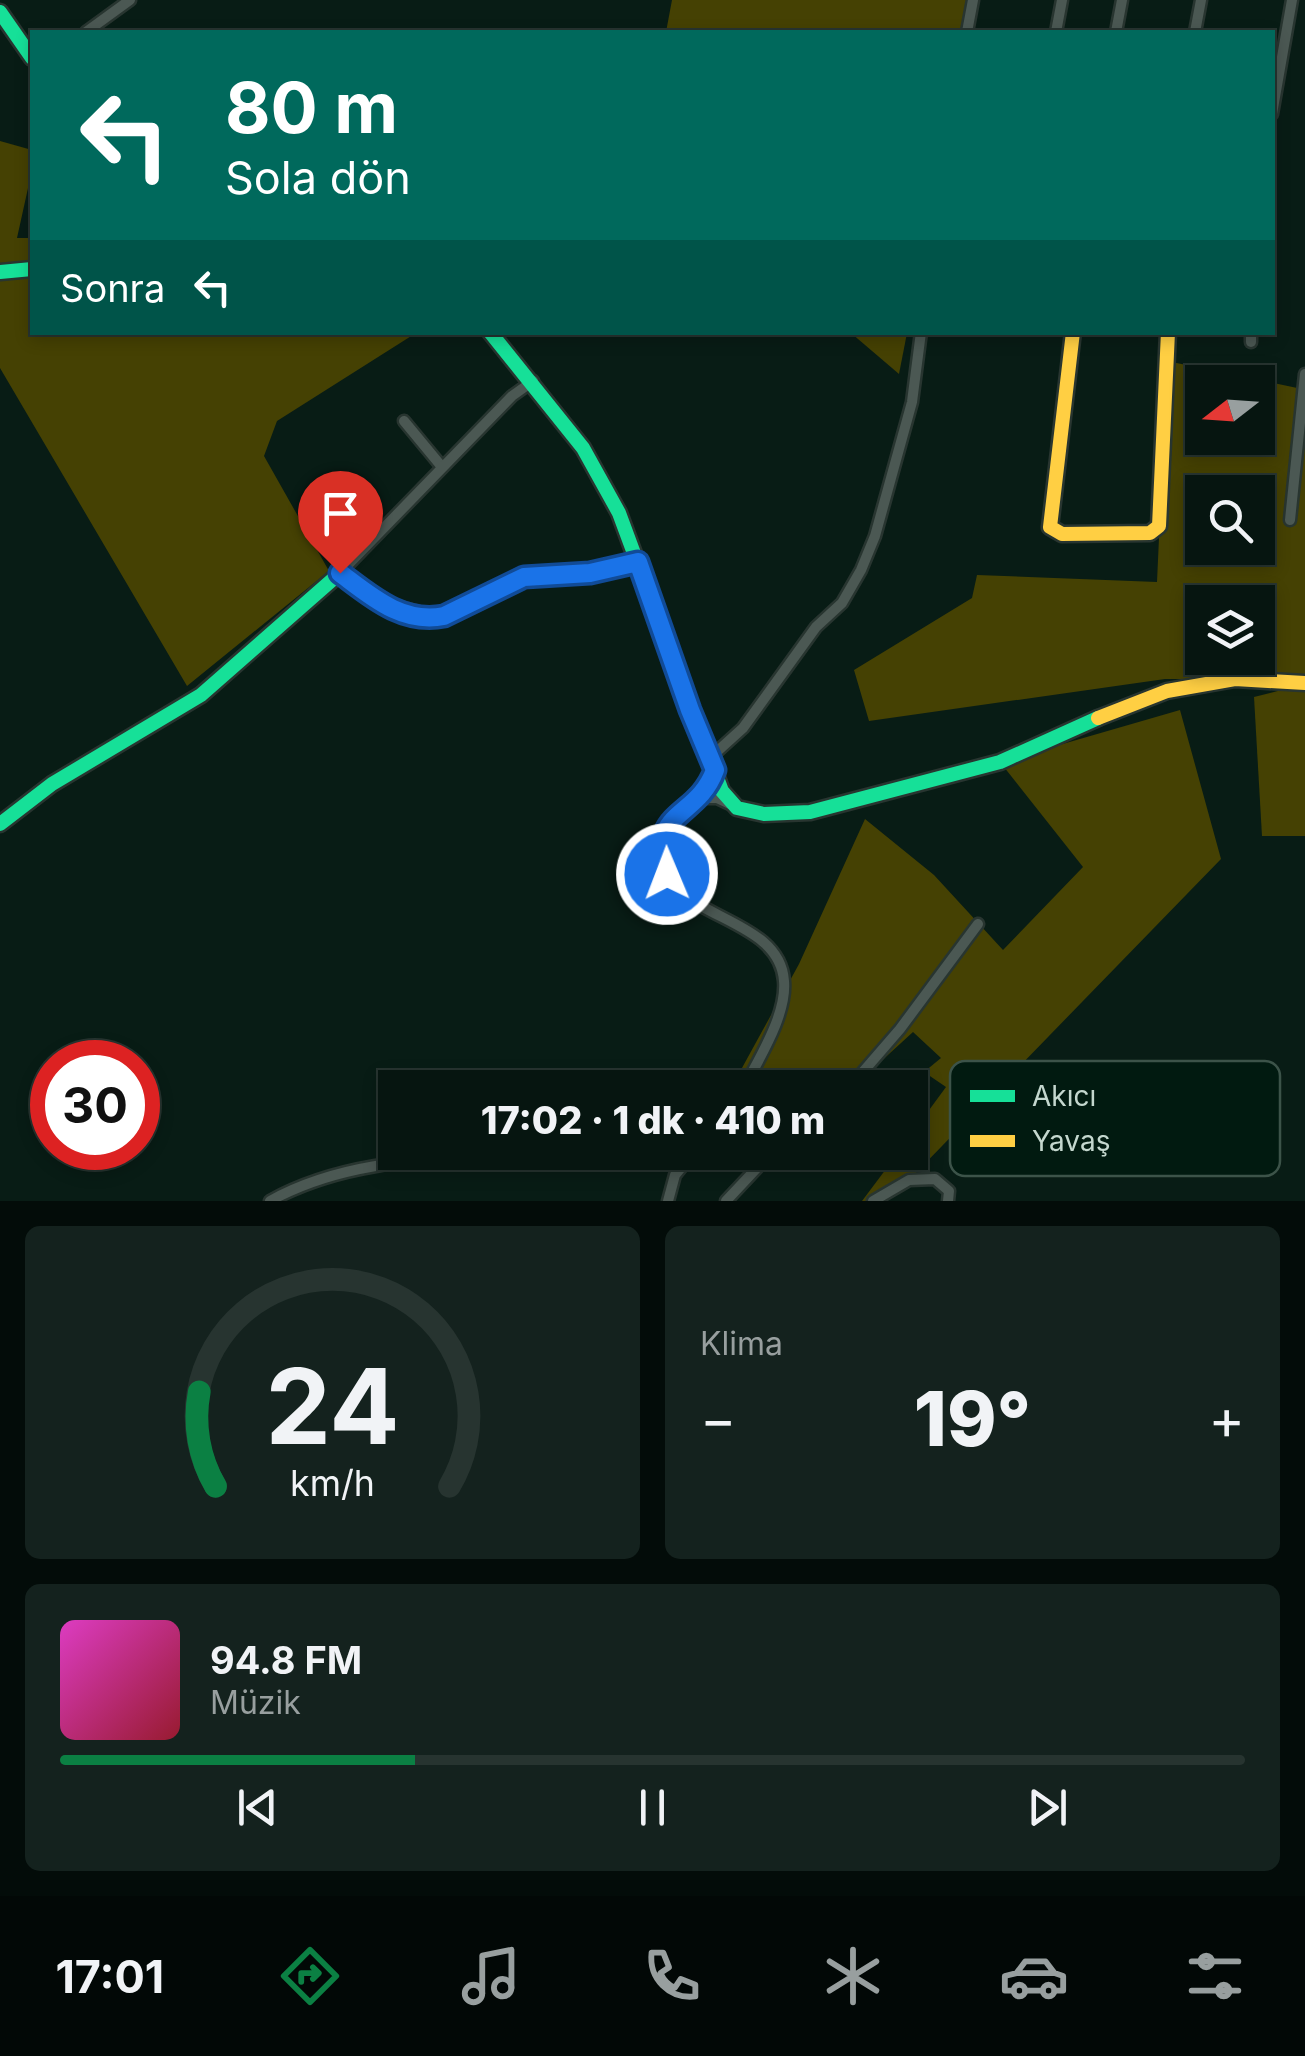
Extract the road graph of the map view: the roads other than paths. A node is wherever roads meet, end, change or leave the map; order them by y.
1 (105, 0) edge
2 (130, 0) edge
3 (974, 0) edge
4 (1062, 0) edge
5 (1122, 0) edge
6 (1201, 0) edge
7 (1292, 0) edge
8 (114, 11) junction
9 (0, 12) edge
10 (89, 30) edge
11 (968, 30) edge
12 (1056, 30) edge
13 (1116, 30) edge
14 (1195, 30) edge
15 (30, 55) edge
16 (1275, 97) edge
17 (30, 269) edge
18 (0, 272) edge
19 (493, 335) edge
20 (922, 335) edge
21 (1073, 335) edge
22 (1168, 335) edge
23 (1305, 374) edge
24 (533, 381) junction
25 (404, 421) dead end
26 (442, 467) junction
27 (1290, 520) dead end
28 (638, 562) junction
29 (340, 573) junction
30 (1305, 683) edge
31 (713, 763) junction
32 (699, 798) junction
33 (738, 808) junction
34 (0, 824) edge
35 (978, 924) dead end
36 (752, 1070) edge
37 (865, 1070) edge
38 (378, 1164) edge
39 (679, 1170) edge
40 (755, 1170) edge
41 (270, 1201) edge
42 (668, 1201) edge
43 (726, 1201) edge
44 (874, 1201) edge
45 (948, 1201) edge

1 - 8 street
2 - 8 street
3 - 11 street
4 - 12 street
5 - 13 street
6 - 14 street
7 - 16 street
8 - 10 street
9 - 15 street
17 - 18 street
19 - 24 street
20 - 31 street
21 - 22 street
23 - 27 street
24 - 26 street
24 - 28 street
25 - 26 street
26 - 29 street
28 - 29 street
28 - 31 street
29 - 34 street
30 - 33 street
31 - 32 street
31 - 33 street
32 - 33 street
32 - 36 street
35 - 37 street
38 - 41 street
39 - 42 street
40 - 43 street
44 - 45 street

